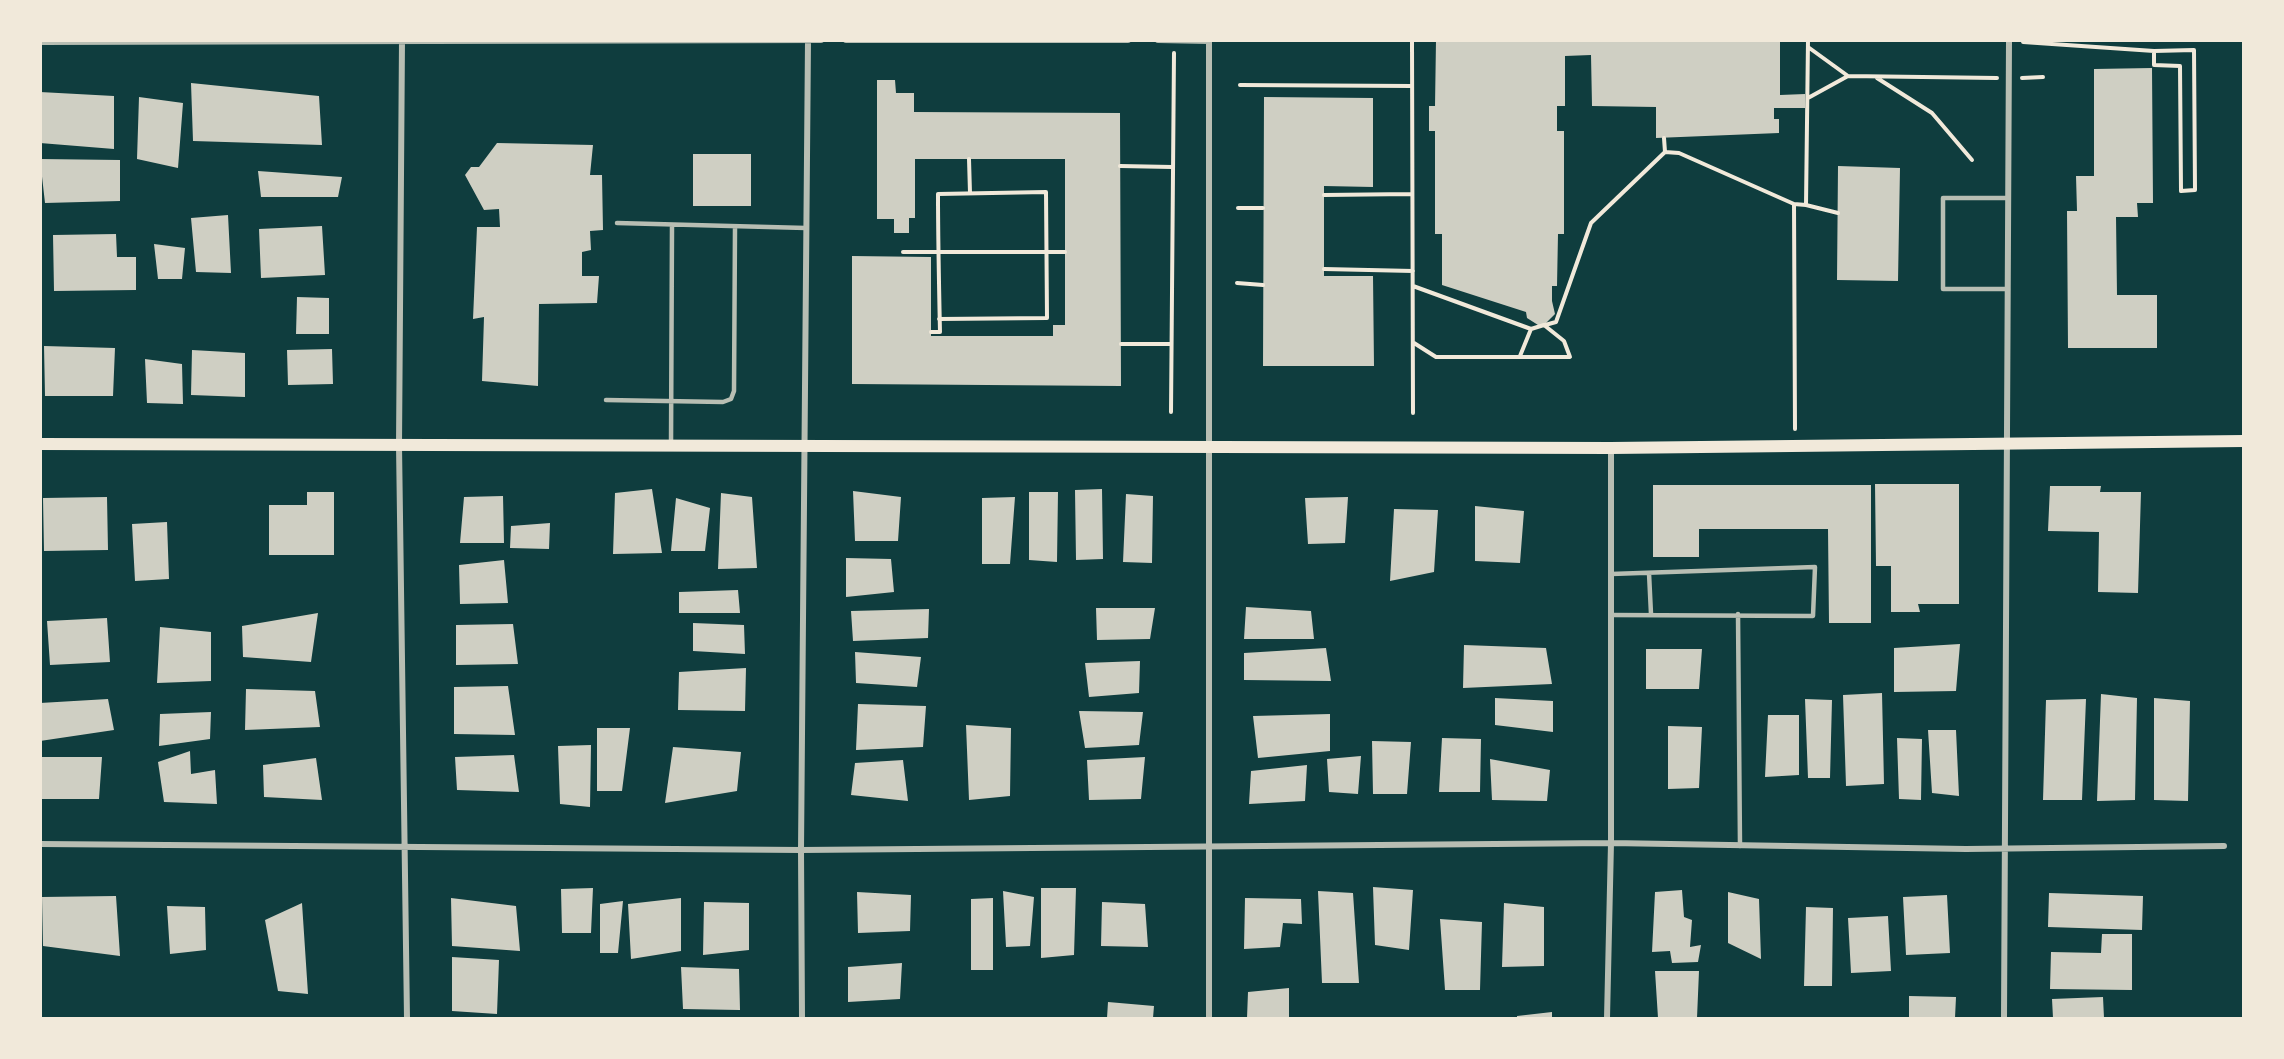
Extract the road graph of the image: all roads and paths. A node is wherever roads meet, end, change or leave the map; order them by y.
1 (820, 40) edge
2 (846, 40) edge
3 (1128, 40) edge
4 (1158, 40) edge
5 (1412, 40) edge
6 (1808, 40) edge
7 (189, 41) edge
8 (402, 41) edge
9 (611, 41) edge
10 (808, 41) edge
11 (1174, 41) edge
12 (1209, 41) edge
13 (2009, 41) edge
14 (40, 42) edge
15 (1808, 47) junction
16 (2154, 51) junction
17 (1848, 76) junction
18 (1876, 77) junction
19 (2043, 77) dead end
20 (2010, 78) junction
21 (1240, 85) dead end
22 (1412, 86) junction
23 (1808, 98) junction
24 (1664, 138) dead end
25 (1665, 152) junction
26 (969, 159) dead end
27 (1972, 160) dead end
28 (1120, 166) dead end
29 (1172, 167) junction
30 (970, 194) junction
31 (1324, 195) dead end
32 (1411, 195) junction
33 (2008, 198) junction
34 (1794, 204) junction
35 (1806, 205) junction
36 (1238, 208) dead end
37 (1263, 208) dead end
38 (1838, 213) dead end
39 (617, 223) dead end
40 (672, 225) junction
41 (735, 228) junction
42 (806, 228) junction
43 (903, 252) dead end
44 (938, 252) junction
45 (1046, 252) junction
46 (1065, 252) dead end
47 (1324, 269) dead end
48 (1413, 271) junction
49 (1237, 283) dead end
50 (1263, 285) dead end
51 (1413, 286) junction
52 (2008, 289) junction
53 (939, 319) junction
54 (1544, 325) junction
55 (1531, 329) junction
56 (931, 332) dead end
57 (1413, 343) junction
58 (1121, 344) dead end
59 (1171, 344) junction
60 (1520, 356) junction
61 (606, 400) dead end
62 (671, 403) junction
63 (1171, 412) dead end
64 (1413, 412) dead end
65 (2244, 441) edge
66 (40, 444) edge
67 (805, 444) junction
68 (2006, 444) junction
69 (399, 445) junction
70 (671, 445) junction
71 (1208, 446) junction
72 (1795, 446) junction
73 (1611, 448) junction
74 (1649, 573) junction
75 (1611, 574) junction
76 (1651, 614) junction
77 (1738, 614) junction
78 (1611, 615) junction
79 (1611, 843) junction
80 (40, 844) edge
81 (1740, 846) junction
82 (2224, 846) dead end
83 (1211, 848) junction
84 (2006, 848) junction
85 (406, 849) junction
86 (801, 850) junction
87 (407, 1018) edge
88 (802, 1018) edge
89 (1209, 1018) edge
90 (1607, 1018) edge
91 (2004, 1018) edge

1 - 10 street
2 - 3 street
4 - 11 street
5 - 22 path
6 - 15 path
7 - 8 street
7 - 14 street
8 - 9 street
8 - 69 street
9 - 10 street
10 - 42 street
11 - 12 street
11 - 29 path
12 - 71 street
13 - 16 path
13 - 20 street
15 - 17 path
15 - 23 path
16 - 16 path
17 - 18 path
17 - 23 path
18 - 20 path
18 - 27 path
19 - 20 path
20 - 33 street
21 - 22 path
22 - 32 path
23 - 35 path
24 - 25 path
25 - 34 path
25 - 54 path
26 - 30 path
28 - 29 path
29 - 59 path
30 - 44 path
30 - 45 path
31 - 32 path
32 - 48 path
33 - 52 street
33 - 52 lane
34 - 35 path
34 - 72 path
35 - 38 path
36 - 37 path
39 - 40 lane
40 - 41 lane
40 - 62 lane
41 - 42 lane
41 - 62 lane
42 - 67 street
43 - 44 path
44 - 45 path
44 - 53 path
45 - 46 path
45 - 53 path
47 - 48 path
48 - 51 path
49 - 50 path
51 - 55 path
51 - 57 path
52 - 68 street
53 - 56 path
54 - 55 path
54 - 60 path
55 - 60 path
57 - 60 path
57 - 64 path
58 - 59 path
59 - 63 path
61 - 62 lane
62 - 70 lane
65 - 68 main road
66 - 69 main road
67 - 70 main road
67 - 71 main road
67 - 86 street
68 - 72 main road
68 - 84 street
69 - 70 main road
69 - 85 street
71 - 73 main road
71 - 83 street
72 - 73 main road
73 - 75 street
74 - 75 lane
74 - 76 lane
74 - 77 lane
75 - 78 street
76 - 77 lane
76 - 78 lane
77 - 81 lane
78 - 79 street
79 - 81 street
79 - 83 street
79 - 90 street
80 - 85 street
81 - 84 street
82 - 84 street
83 - 86 street
83 - 89 street
84 - 91 street
85 - 86 street
85 - 87 street
86 - 88 street

